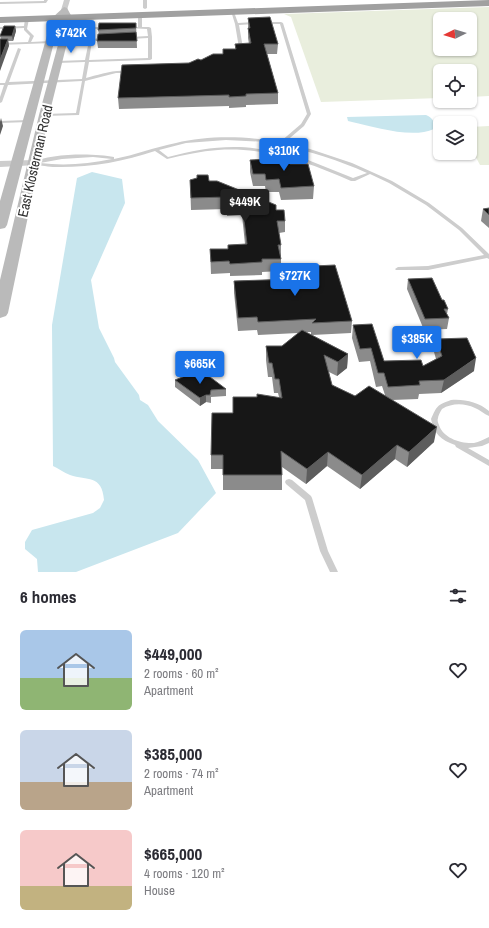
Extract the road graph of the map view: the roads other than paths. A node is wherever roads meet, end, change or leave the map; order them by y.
1 (46, 0) edge
2 (370, 0) edge
3 (452, 0) edge
4 (475, 2) edge
5 (0, 3) edge
6 (489, 3) edge
7 (143, 8) edge
8 (66, 9) edge
9 (318, 9) junction
10 (232, 12) junction
11 (56, 18) junction
12 (0, 20) edge
13 (26, 23) junction
14 (236, 24) junction
15 (140, 26) junction
16 (109, 28) edge
17 (125, 28) edge
18 (107, 37) edge
19 (126, 37) edge
20 (91, 38) junction
21 (150, 38) junction
22 (50, 42) junction
23 (30, 43) junction
24 (0, 44) edge
25 (18, 49) dead end
26 (235, 50) edge
27 (87, 61) junction
28 (58, 62) junction
29 (135, 72) edge
30 (84, 80) junction
31 (38, 82) junction
32 (53, 82) junction
33 (7, 83) junction
34 (0, 84) edge
35 (0, 102) edge
36 (44, 116) junction
37 (28, 121) junction
38 (0, 122) edge
39 (282, 143) junction
40 (156, 150) junction
41 (272, 151) junction
42 (34, 163) junction
43 (0, 164) edge
44 (16, 164) junction
45 (370, 173) junction
46 (0, 225) edge
47 (489, 257) edge
48 (398, 269) dead end
49 (0, 313) edge
50 (489, 414) edge
51 (447, 439) junction
52 (489, 440) edge
53 (489, 463) edge
54 (290, 482) dead end
55 (334, 572) edge

1 - 5 lane
2 - 7 highway
3 - 9 highway
4 - 6 highway
4 - 9 highway
7 - 8 highway
7 - 10 highway
7 - 15 lane
8 - 11 highway
8 - 12 highway
8 - 28 main road, East Klosterman Road
9 - 10 highway
10 - 14 lane
11 - 13 highway
11 - 22 main road, East Klosterman Road
12 - 13 highway
13 - 23 lane
14 - 26 lane
14 - 39 lane
15 - 17 lane
15 - 21 lane
16 - 20 lane
18 - 20 lane
19 - 21 lane
20 - 27 lane
21 - 27 lane
22 - 23 lane
22 - 31 main road, East Klosterman Road
23 - 24 lane
25 - 33 lane
27 - 28 lane
27 - 30 lane
28 - 32 main road, East Klosterman Road
29 - 30 lane
30 - 32 lane
30 - 36 lane
31 - 32 lane
31 - 33 lane
31 - 37 main road, East Klosterman Road
32 - 36 main road, East Klosterman Road
33 - 34 lane
33 - 35 lane
36 - 42 main road, East Klosterman Road
37 - 38 lane
37 - 44 main road, East Klosterman Road
39 - 40 lane
39 - 41 lane
39 - 45 lane
40 - 41 lane
40 - 42 lane
41 - 45 lane
42 - 44 street
42 - 49 main road, East Klosterman Road
43 - 44 street
44 - 46 main road, East Klosterman Road
45 - 47 lane
47 - 48 lane
50 - 51 lane
51 - 52 lane
51 - 53 lane
54 - 55 lane

